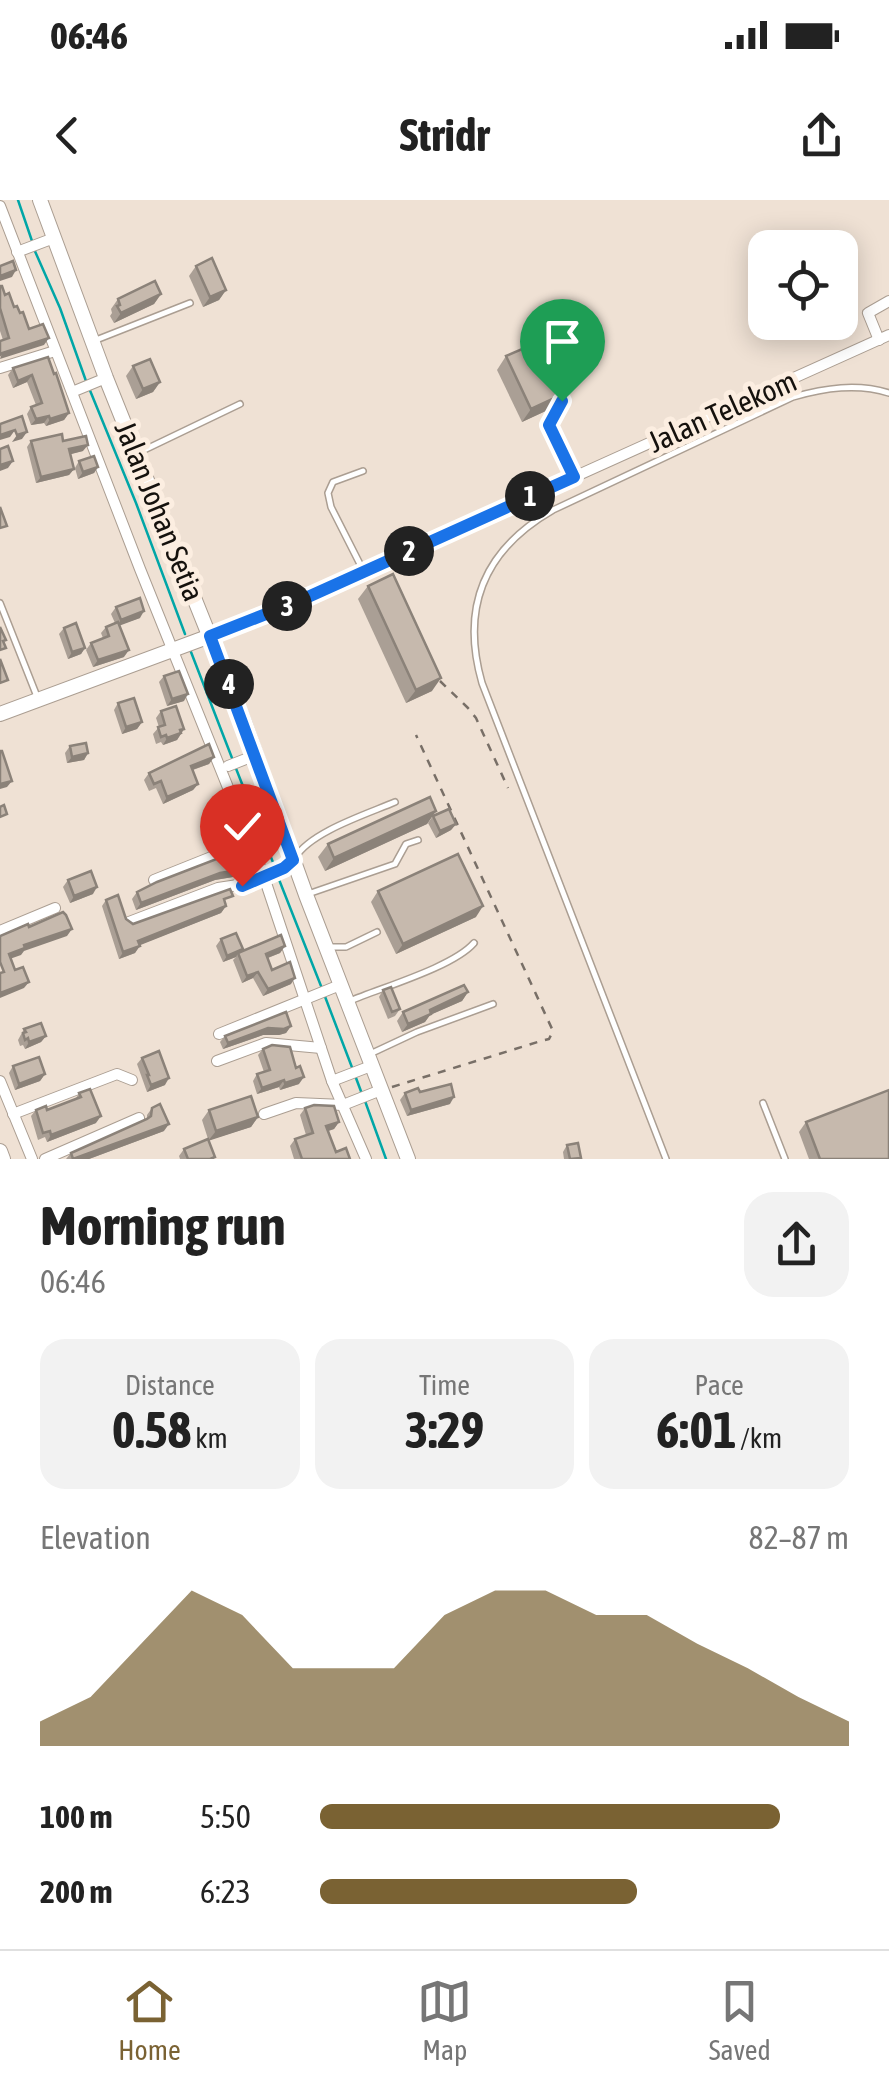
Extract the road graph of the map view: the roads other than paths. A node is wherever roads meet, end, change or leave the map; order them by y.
1 (40, 200) edge
2 (0, 206) edge
3 (51, 240) junction
4 (20, 251) junction
5 (889, 301) edge
6 (190, 303) dead end
7 (884, 338) edge
8 (93, 341) junction
9 (55, 351) junction
10 (0, 368) edge
11 (102, 380) junction
12 (555, 384) edge
13 (76, 390) junction
14 (889, 394) edge
15 (240, 404) dead end
16 (137, 453) junction
17 (363, 471) dead end
18 (574, 477) junction
19 (364, 572) junction
20 (0, 602) edge
21 (210, 636) junction
22 (172, 652) junction
23 (39, 702) junction
24 (0, 714) edge
25 (252, 757) junction
26 (228, 766) dead end
27 (395, 802) dead end
28 (418, 840) dead end
29 (249, 842) junction
30 (288, 864) junction
31 (267, 876) junction
32 (154, 880) edge
33 (306, 895) junction
34 (55, 908) dead end
35 (128, 922) edge
36 (0, 931) edge
37 (376, 932) dead end
38 (474, 943) dead end
39 (327, 948) junction
40 (335, 986) junction
41 (308, 998) junction
42 (348, 1002) junction
43 (493, 1004) dead end
44 (219, 1034) dead end
45 (320, 1048) junction
46 (218, 1061) dead end
47 (366, 1064) junction
48 (132, 1080) dead end
49 (337, 1080) junction
50 (0, 1081) edge
51 (376, 1092) junction
52 (763, 1103) dead end
53 (346, 1104) junction
54 (13, 1114) junction
55 (264, 1114) dead end
56 (140, 1118) edge
57 (0, 1152) edge
58 (3, 1159) edge
59 (32, 1159) edge
60 (45, 1159) edge
61 (366, 1159) edge
62 (408, 1159) edge
63 (666, 1159) edge
64 (784, 1159) edge

1 - 3 main road, Jalan Johan Setia
2 - 4 street
3 - 4 street
3 - 8 main road, Jalan Johan Setia
4 - 9 street
5 - 7 street
6 - 8 lane
7 - 18 street, Jalan Telekom
8 - 11 main road, Jalan Johan Setia
9 - 10 street
9 - 13 street
11 - 13 street
11 - 16 main road, Jalan Johan Setia
12 - 18 lane
13 - 22 street
14 - 63 lane
15 - 16 lane
16 - 21 main road, Jalan Johan Setia
17 - 19 lane
18 - 19 street, Jalan Telekom
19 - 21 street, Jalan Telekom
20 - 23 lane
21 - 22 main road, Jalan Telekom
21 - 25 main road, Jalan Johan Setia
22 - 23 main road, Jalan Telekom
22 - 29 street
23 - 24 main road, Jalan Telekom
25 - 26 street
25 - 30 main road, Jalan Johan Setia
27 - 30 lane
28 - 33 lane
29 - 31 street
29 - 32 street
30 - 31 street
30 - 33 main road, Jalan Johan Setia
31 - 35 street
31 - 41 street
33 - 39 main road, Jalan Johan Setia
34 - 36 street
37 - 39 lane
38 - 42 lane
39 - 40 main road, Jalan Johan Setia
40 - 41 street
40 - 42 main road, Jalan Johan Setia
41 - 44 street
41 - 45 street
42 - 47 main road, Jalan Johan Setia
43 - 47 lane
45 - 46 street
45 - 49 street
47 - 49 street
47 - 51 main road, Jalan Johan Setia
48 - 54 street
49 - 53 street
50 - 54 street
51 - 53 street
51 - 62 main road, Jalan Johan Setia
52 - 64 lane
53 - 55 street
53 - 61 street
54 - 59 street
56 - 60 street
57 - 58 main road

